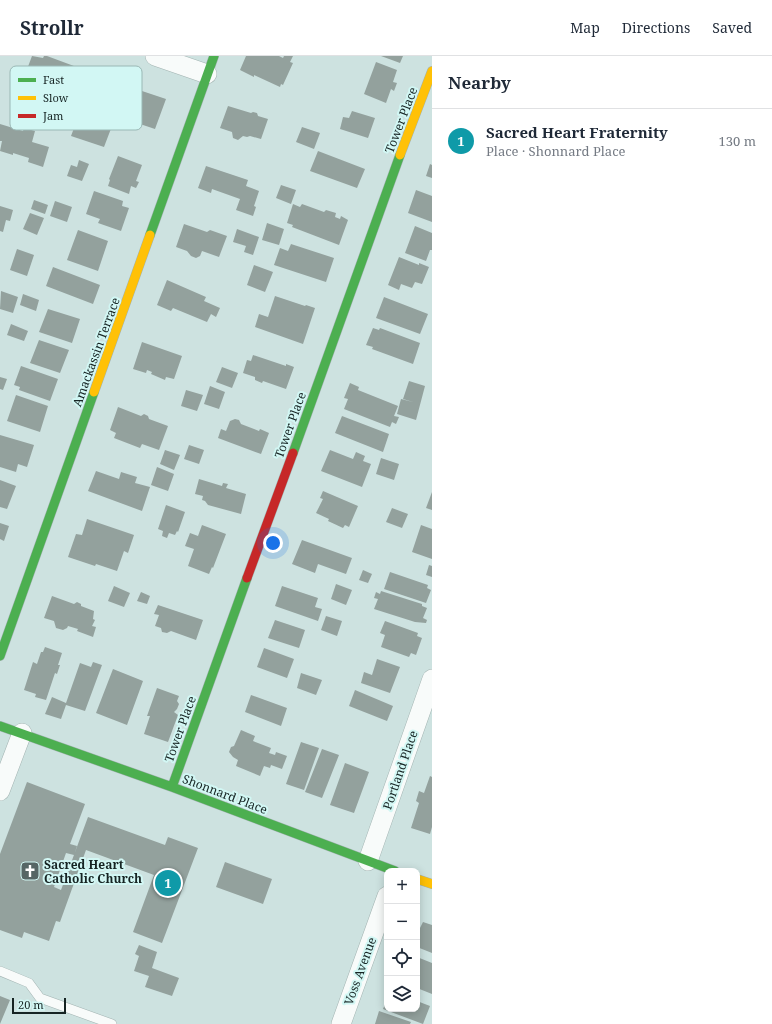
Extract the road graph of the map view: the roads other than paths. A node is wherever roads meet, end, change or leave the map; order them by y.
1 (155, 56) edge
2 (214, 56) edge
3 (432, 71) edge
4 (207, 74) junction
5 (0, 656) edge
6 (432, 679) edge
7 (0, 726) edge
8 (22, 733) junction
9 (172, 787) junction
10 (0, 791) edge
11 (368, 861) junction
12 (387, 868) edge
13 (420, 880) edge
14 (432, 884) edge
15 (384, 904) edge
16 (0, 971) edge
17 (112, 1024) edge
18 (341, 1024) edge

1 - 4 street
2 - 4 street, Amackassin Terrace
3 - 9 street, Tower Place
4 - 5 street, Amackassin Terrace
6 - 11 street, Portland Place
7 - 8 street, Shonnard Place
8 - 9 street, Shonnard Place
8 - 10 street
9 - 11 street, Shonnard Place
11 - 12 street, Shonnard Place
13 - 14 street
15 - 18 street, Voss Avenue
16 - 17 lane

